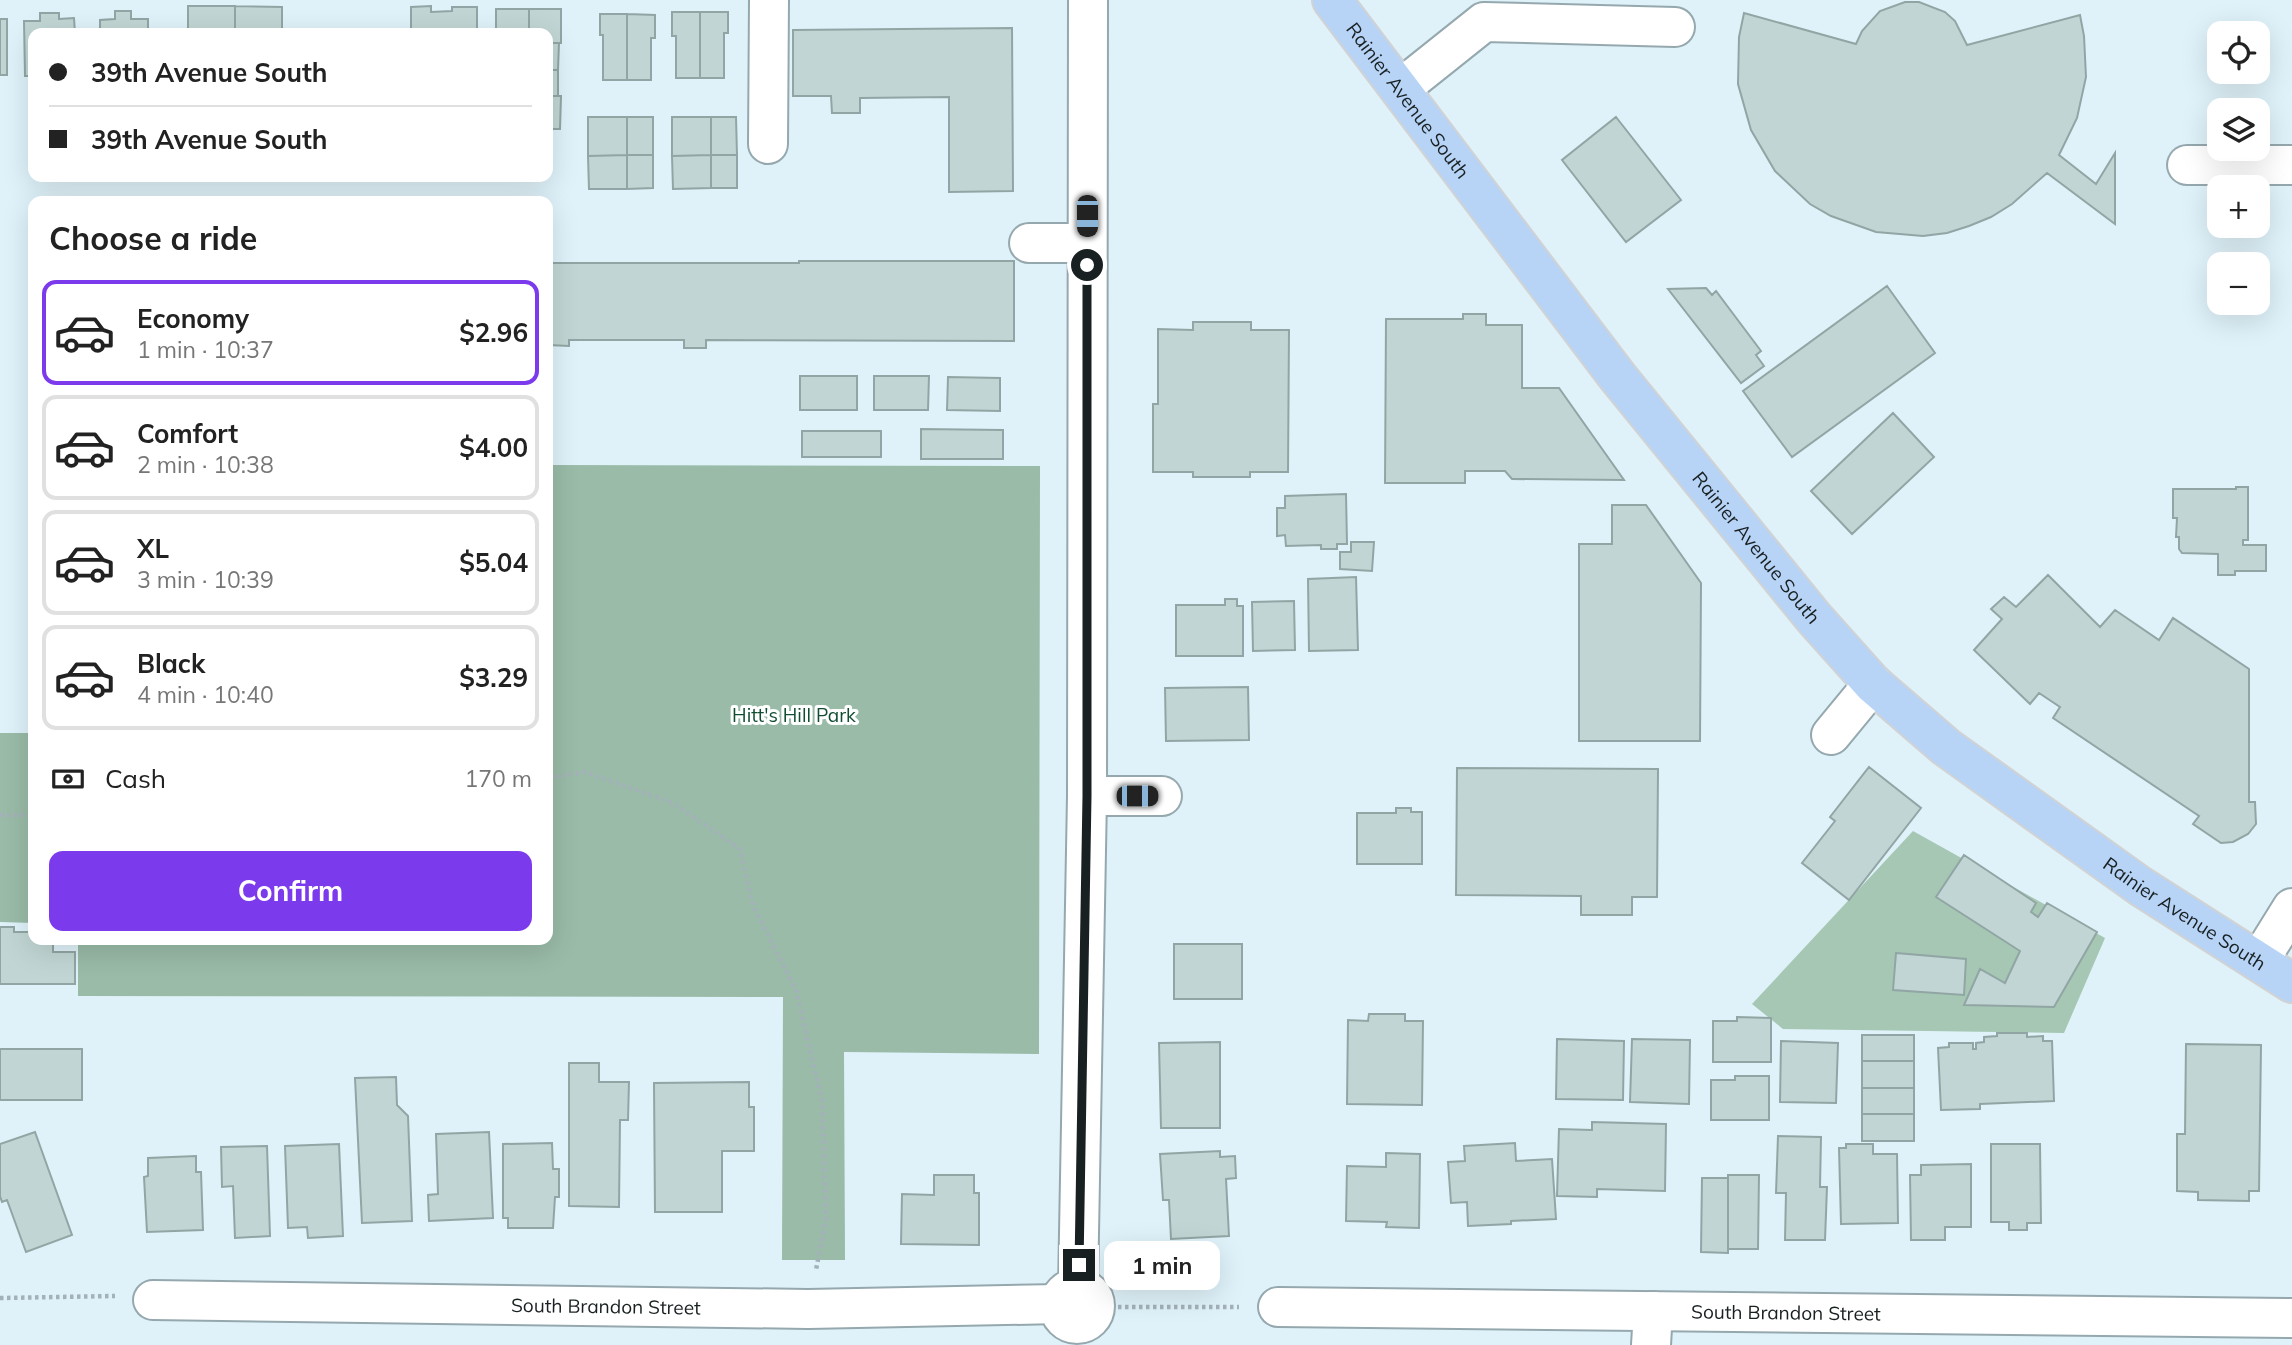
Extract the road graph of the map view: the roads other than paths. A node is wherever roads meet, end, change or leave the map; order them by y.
1 (769, 0) edge
2 (1088, 0) edge
3 (1332, 0) edge
4 (1675, 27) dead end
5 (1400, 89) junction
6 (768, 144) dead end
7 (2187, 165) dead end
8 (2292, 165) edge
9 (1029, 243) dead end
10 (1087, 243) junction
11 (1873, 684) junction
12 (1831, 735) dead end
13 (1087, 796) junction
14 (1162, 796) dead end
15 (2292, 908) edge
16 (2259, 961) junction
17 (2292, 983) edge
18 (153, 1300) road end
19 (1278, 1307) road end
20 (1078, 1313) edge
21 (2292, 1318) edge
22 (1652, 1328) edge
23 (2099, 1330) edge

1 - 6 street
2 - 10 street
3 - 5 main road, Rainier Avenue South
4 - 5 street
5 - 11 main road, Rainier Avenue South
7 - 8 street
9 - 10 street
10 - 13 street
11 - 12 street
11 - 16 main road, Rainier Avenue South
13 - 14 street
13 - 20 street
15 - 16 street
16 - 17 main road, Rainier Avenue South
18 - 20 street, South Brandon Street
19 - 22 street, South Brandon Street
21 - 23 street, South Brandon Street
22 - 23 street, South Brandon Street

